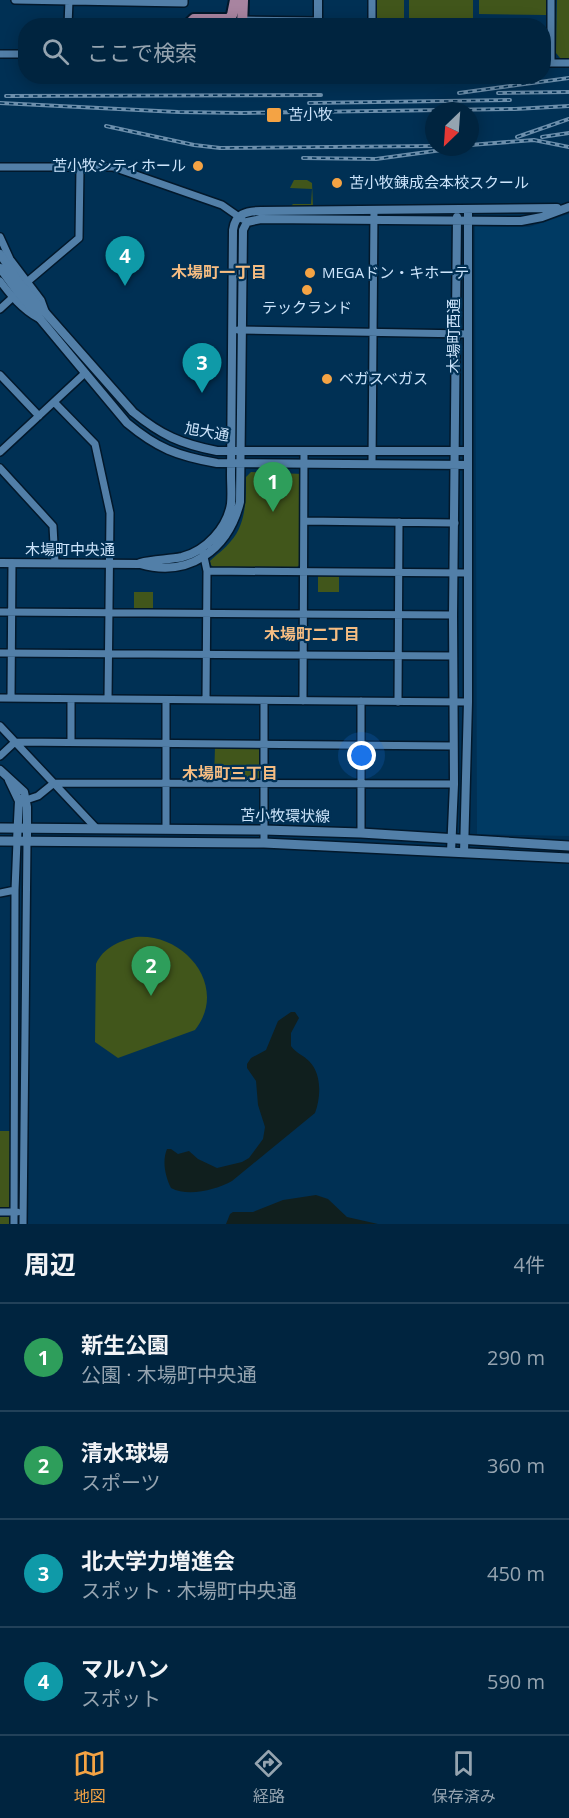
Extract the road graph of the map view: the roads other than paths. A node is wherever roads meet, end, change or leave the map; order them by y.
1 (15, 0) edge
2 (69, 0) edge
3 (184, 0) edge
4 (235, 0) edge
5 (243, 0) edge
6 (318, 0) edge
7 (372, 0) edge
8 (551, 0) edge
9 (68, 18) edge
10 (239, 18) edge
11 (239, 18) edge
12 (318, 18) edge
13 (372, 18) edge
14 (550, 18) edge
15 (0, 54) edge
16 (18, 54) edge
17 (551, 63) edge
18 (569, 63) edge
19 (0, 167) edge
20 (80, 167) junction
21 (569, 207) edge
22 (468, 209) junction
23 (457, 210) junction
24 (374, 215) junction
25 (239, 216) junction
26 (456, 221) junction
27 (469, 221) junction
28 (247, 222) junction
29 (0, 237) edge
30 (0, 254) edge
31 (0, 268) edge
32 (0, 281) edge
33 (27, 282) junction
34 (12, 298) junction
35 (0, 309) edge
36 (43, 316) junction
37 (232, 330) junction
38 (242, 330) junction
39 (373, 332) junction
40 (456, 333) junction
41 (467, 334) junction
42 (85, 373) junction
43 (0, 375) edge
44 (54, 402) junction
45 (39, 416) junction
46 (231, 451) junction
47 (241, 451) junction
48 (304, 451) junction
49 (371, 451) junction
50 (455, 451) junction
51 (468, 451) junction
52 (0, 452) edge
53 (236, 464) junction
54 (304, 464) junction
55 (372, 464) junction
56 (455, 465) junction
57 (468, 465) junction
58 (0, 468) edge
59 (304, 521) junction
60 (399, 522) junction
61 (455, 523) junction
62 (203, 553) junction
63 (0, 563) edge
64 (12, 563) junction
65 (55, 563) junction
66 (109, 564) junction
67 (207, 571) junction
68 (304, 572) junction
69 (399, 573) junction
70 (454, 573) junction
71 (468, 573) junction
72 (0, 612) edge
73 (12, 612) junction
74 (109, 612) junction
75 (207, 613) junction
76 (303, 614) junction
77 (398, 615) junction
78 (453, 615) junction
79 (0, 652) edge
80 (12, 653) junction
81 (109, 654) junction
82 (206, 654) junction
83 (303, 655) junction
84 (398, 656) junction
85 (453, 656) junction
86 (0, 698) edge
87 (11, 698) junction
88 (72, 699) junction
89 (108, 699) junction
90 (166, 700) junction
91 (206, 700) junction
92 (264, 701) junction
93 (303, 701) junction
94 (362, 701) junction
95 (398, 702) junction
96 (454, 702) junction
97 (468, 702) junction
98 (0, 726) edge
99 (15, 742) junction
100 (71, 742) junction
101 (166, 743) junction
102 (264, 744) junction
103 (361, 745) junction
104 (453, 746) junction
105 (0, 756) edge
106 (0, 770) edge
107 (9, 780) junction
108 (54, 783) junction
109 (264, 783) junction
110 (166, 784) junction
111 (361, 784) junction
112 (454, 784) junction
113 (26, 800) junction
114 (0, 827) edge
115 (23, 828) junction
116 (96, 828) junction
117 (166, 829) junction
118 (264, 830) junction
119 (361, 833) junction
120 (452, 839) junction
121 (465, 840) junction
122 (0, 841) edge
123 (22, 841) junction
124 (264, 843) junction
125 (569, 846) edge
126 (451, 852) junction
127 (464, 853) junction
128 (569, 858) edge
129 (15, 890) junction
130 (0, 893) edge
131 (0, 1212) edge
132 (14, 1212) junction
133 (23, 1212) junction
134 (14, 1224) edge
135 (23, 1224) edge

1 - 2 street
2 - 3 street
2 - 9 street
4 - 10 main road
5 - 11 main road
6 - 12 street
7 - 13 street
8 - 14 street
15 - 16 street
17 - 18 street
19 - 20 street
20 - 25 street
20 - 33 street
21 - 22 street
21 - 27 street
22 - 23 street
22 - 27 street, 木場町西通
23 - 24 street
23 - 26 street, 木場町西通
24 - 25 street
24 - 26 street
24 - 28 street
24 - 39 street
25 - 28 street
25 - 37 street
26 - 27 street
26 - 40 street, 木場町西通
27 - 41 street, 木場町西通
28 - 38 street
29 - 33 street
30 - 36 street, 旭大通
31 - 36 street, 旭大通
32 - 34 street
33 - 36 street
34 - 35 street
34 - 36 street
36 - 42 street, 旭大通
36 - 46 street, 旭大通
37 - 38 street
37 - 46 street
38 - 39 street
38 - 47 street
39 - 40 street
39 - 49 street
40 - 41 street
40 - 50 street, 木場町西通
41 - 51 street, 木場町西通
42 - 44 street
42 - 53 street, 旭大通
43 - 45 street
44 - 45 street
44 - 66 street
45 - 52 street
46 - 47 street, 旭大通
46 - 53 street
47 - 48 street, 旭大通
47 - 53 street
48 - 49 street, 旭大通
48 - 54 street
49 - 50 street, 旭大通
49 - 55 street
50 - 51 street, 旭大通
50 - 56 street
51 - 57 street
53 - 54 street, 旭大通
53 - 62 street
54 - 55 street, 旭大通
54 - 59 street
55 - 56 street, 旭大通
56 - 57 street, 旭大通
56 - 61 street
57 - 71 street
58 - 65 street
59 - 60 street
59 - 68 street
60 - 61 street
60 - 69 street
61 - 70 street
62 - 66 street, 木場町中央通
62 - 67 street
63 - 64 street, 木場町中央通
64 - 65 street, 木場町中央通
64 - 73 street
65 - 66 street, 木場町中央通
66 - 74 street
67 - 68 street
67 - 75 street
68 - 69 street
68 - 76 street
69 - 70 street
69 - 77 street
70 - 71 street
70 - 78 street
71 - 97 street
72 - 73 street
73 - 74 street
73 - 80 street
74 - 75 street
74 - 81 street
75 - 76 street
75 - 82 street
76 - 77 street
76 - 83 street
77 - 78 street
77 - 84 street
78 - 85 street
79 - 80 street
80 - 81 street
80 - 87 street
81 - 82 street
81 - 89 street
82 - 83 street
82 - 91 street
83 - 84 street
83 - 93 street
84 - 85 street
84 - 95 street
85 - 96 street
86 - 87 street
87 - 88 street
88 - 89 street
88 - 100 street
89 - 90 street
90 - 91 street
90 - 101 street
91 - 92 street
92 - 93 street
92 - 102 street
93 - 94 street
94 - 95 street
94 - 103 street
95 - 96 street
96 - 97 street
96 - 104 street
97 - 121 street
98 - 99 street
99 - 100 street
99 - 105 street
99 - 108 street
100 - 101 street
101 - 102 street
101 - 110 street
102 - 103 street
102 - 109 street
103 - 104 street
103 - 111 street
104 - 112 street
106 - 107 street
107 - 113 street
107 - 115 street
108 - 110 street
108 - 113 street
108 - 116 street
109 - 110 street
109 - 111 street
109 - 118 street
110 - 117 street
111 - 112 street
111 - 119 street
112 - 120 street
113 - 115 street
114 - 115 main road, 苫小牧環状線
115 - 116 main road, 苫小牧環状線
115 - 123 street
116 - 117 main road, 苫小牧環状線
117 - 118 main road, 苫小牧環状線
118 - 119 main road, 苫小牧環状線
118 - 124 street
119 - 120 main road, 苫小牧環状線
120 - 121 main road, 苫小牧環状線
120 - 126 street
121 - 125 main road, 苫小牧環状線
121 - 127 street
122 - 123 main road, 苫小牧環状線
123 - 124 main road, 苫小牧環状線
123 - 129 street
123 - 133 street
124 - 126 main road, 苫小牧環状線
126 - 127 main road, 苫小牧環状線
127 - 128 main road, 苫小牧環状線
129 - 130 street
129 - 132 street
131 - 132 street
132 - 133 street
132 - 134 street
133 - 135 street

